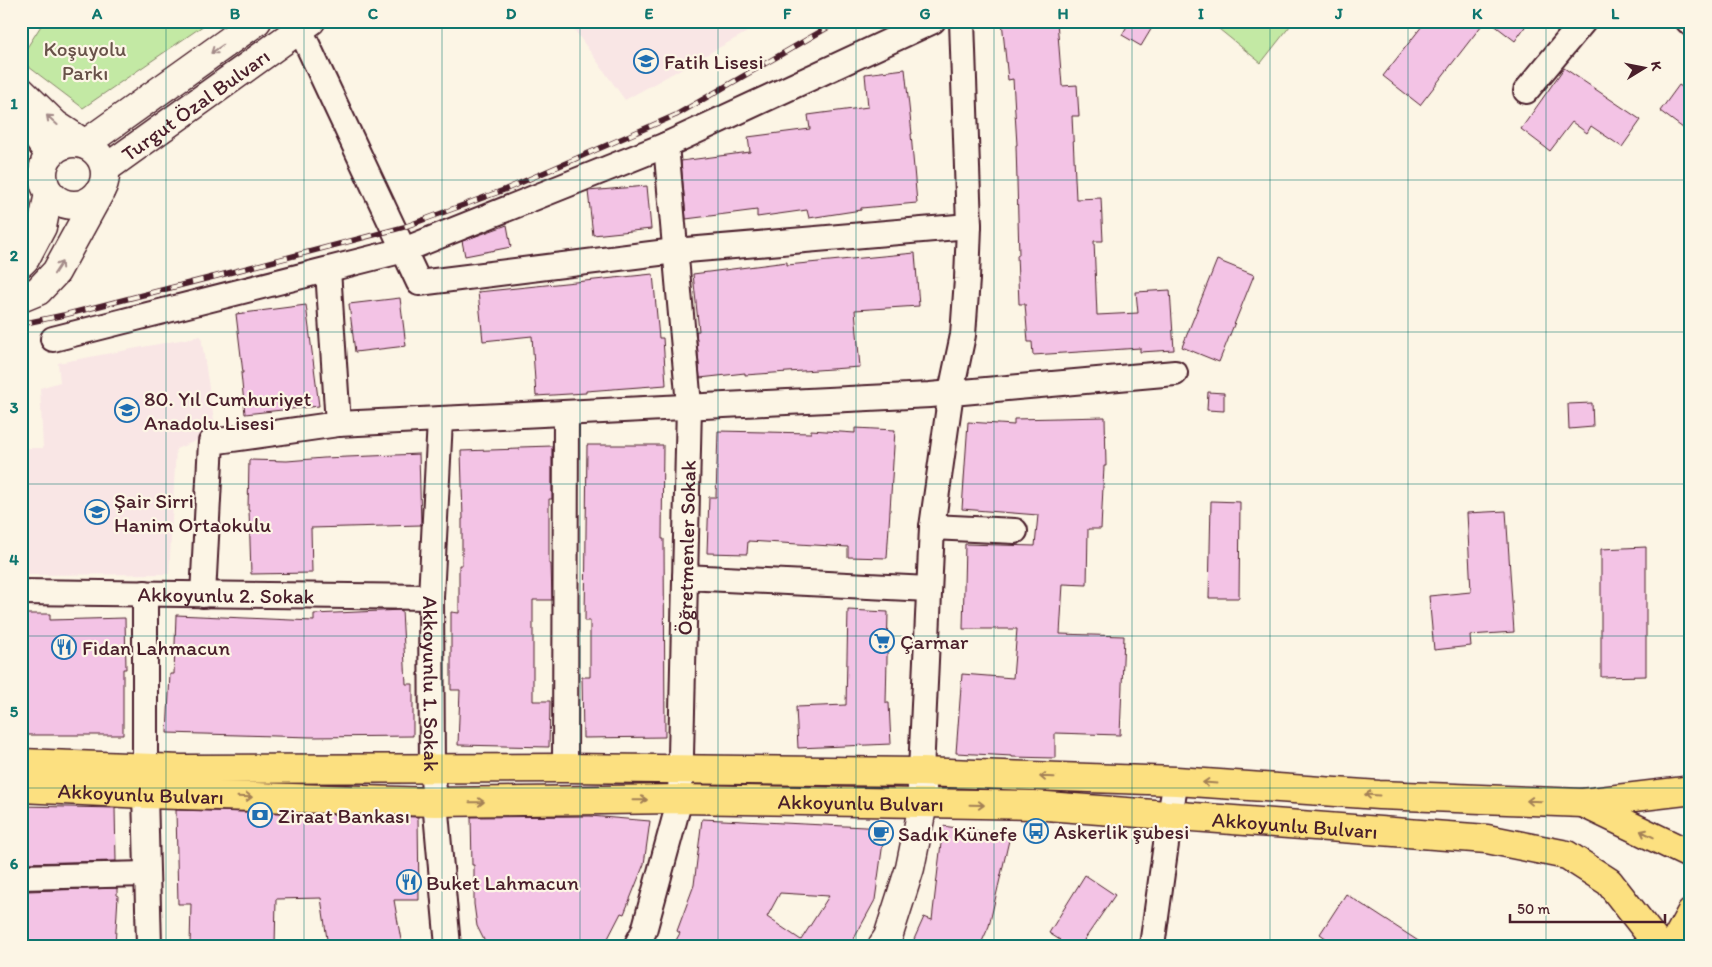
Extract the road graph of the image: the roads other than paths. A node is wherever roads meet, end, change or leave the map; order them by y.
1 (257, 21) edge
2 (933, 21) edge
3 (962, 21) edge
4 (1584, 21) edge
5 (1688, 21) edge
6 (1691, 24) edge
7 (305, 25) edge
8 (21, 91) edge
9 (1526, 91) dead end
10 (21, 126) edge
11 (85, 144) junction
12 (666, 145) junction
13 (49, 154) junction
14 (103, 180) junction
15 (49, 193) junction
16 (969, 226) junction
17 (404, 250) junction
18 (675, 251) junction
19 (21, 263) edge
20 (328, 270) junction
21 (21, 298) edge
22 (53, 339) dead end
23 (1175, 373) dead end
24 (951, 392) junction
25 (689, 406) junction
26 (566, 413) junction
27 (440, 420) junction
28 (338, 424) junction
29 (932, 527) junction
30 (1015, 531) dead end
31 (685, 577) junction
32 (929, 589) junction
33 (21, 592) edge
34 (145, 593) junction
35 (203, 595) junction
36 (431, 597) junction
37 (21, 763) edge
38 (146, 767) junction
39 (432, 768) junction
40 (565, 768) junction
41 (680, 770) junction
42 (921, 772) junction
43 (1176, 781) junction
44 (21, 788) edge
45 (1691, 788) edge
46 (145, 794) junction
47 (680, 799) junction
48 (435, 802) junction
49 (1583, 803) junction
50 (923, 804) junction
51 (1170, 815) junction
52 (1691, 855) edge
53 (147, 874) junction
54 (21, 877) edge
55 (1691, 913) edge
56 (149, 946) edge
57 (448, 946) edge
58 (636, 946) edge
59 (882, 946) edge
60 (1152, 946) edge
61 (1659, 946) edge
62 (1674, 946) edge

1 -> 11 main road, Turgut Özal Bulvarı
2 - 12 street
3 - 16 street
4 - 9 street
5 - 6 street
7 - 14 main road, Turgut Özal Bulvarı
7 - 17 street
11 -> 8 main road, Turgut Özal Bulvarı
10 - 13 main road
11 - 13 main road
11 - 14 main road
12 - 17 street
12 - 18 street, Öğretmenler Sokak
13 - 15 main road
14 - 15 main road
21 -> 14 main road
15 - 19 main road
16 - 18 street
16 - 24 street
17 - 18 street
17 - 20 street
18 - 25 street, Öğretmenler Sokak
20 - 22 street
20 - 28 street
23 - 24 street
24 - 25 street
24 - 29 street
25 - 26 street
25 - 31 street, Öğretmenler Sokak
26 - 27 street
26 - 40 street
27 - 28 street
27 - 36 street, Akkoyunlu 1. Sokak
28 - 35 street
29 - 30 street
29 - 32 street
31 - 32 street
31 - 41 street, Öğretmenler Sokak
32 - 42 street
33 - 34 street, Akkoyunlu 2. Sokak
34 - 35 street, Akkoyunlu 2. Sokak
34 - 38 street
35 - 36 street, Akkoyunlu 2. Sokak
36 - 39 street, Akkoyunlu 1. Sokak
37 - 38 main road, Akkoyunlu Bulvarı
38 - 39 main road, Akkoyunlu Bulvarı
38 - 46 street
39 - 40 main road, Akkoyunlu Bulvarı
39 - 48 street, Akkoyunlu 1. Sokak
40 - 41 main road, Akkoyunlu Bulvarı
41 - 42 main road, Akkoyunlu Bulvarı
41 - 47 street, Öğretmenler Sokak
43 -> 42 main road, Akkoyunlu Bulvarı
42 - 50 main road
49 -> 43 main road, Akkoyunlu Bulvarı
43 - 51 street
44 - 46 main road, Akkoyunlu Bulvarı
45 - 49 main road
46 -> 48 main road, Akkoyunlu Bulvarı
46 - 53 street
48 -> 47 main road, Akkoyunlu Bulvarı
47 - 50 main road, Akkoyunlu Bulvarı
47 - 58 street, Öğretmenler Sokak
48 - 57 street, Akkoyunlu 1. Sokak
52 -> 49 main road
50 -> 51 main road, Akkoyunlu Bulvarı
50 - 59 main road
51 - 60 street
51 - 61 main road, Akkoyunlu Bulvarı
53 - 54 street
53 - 56 street
55 - 62 main road

